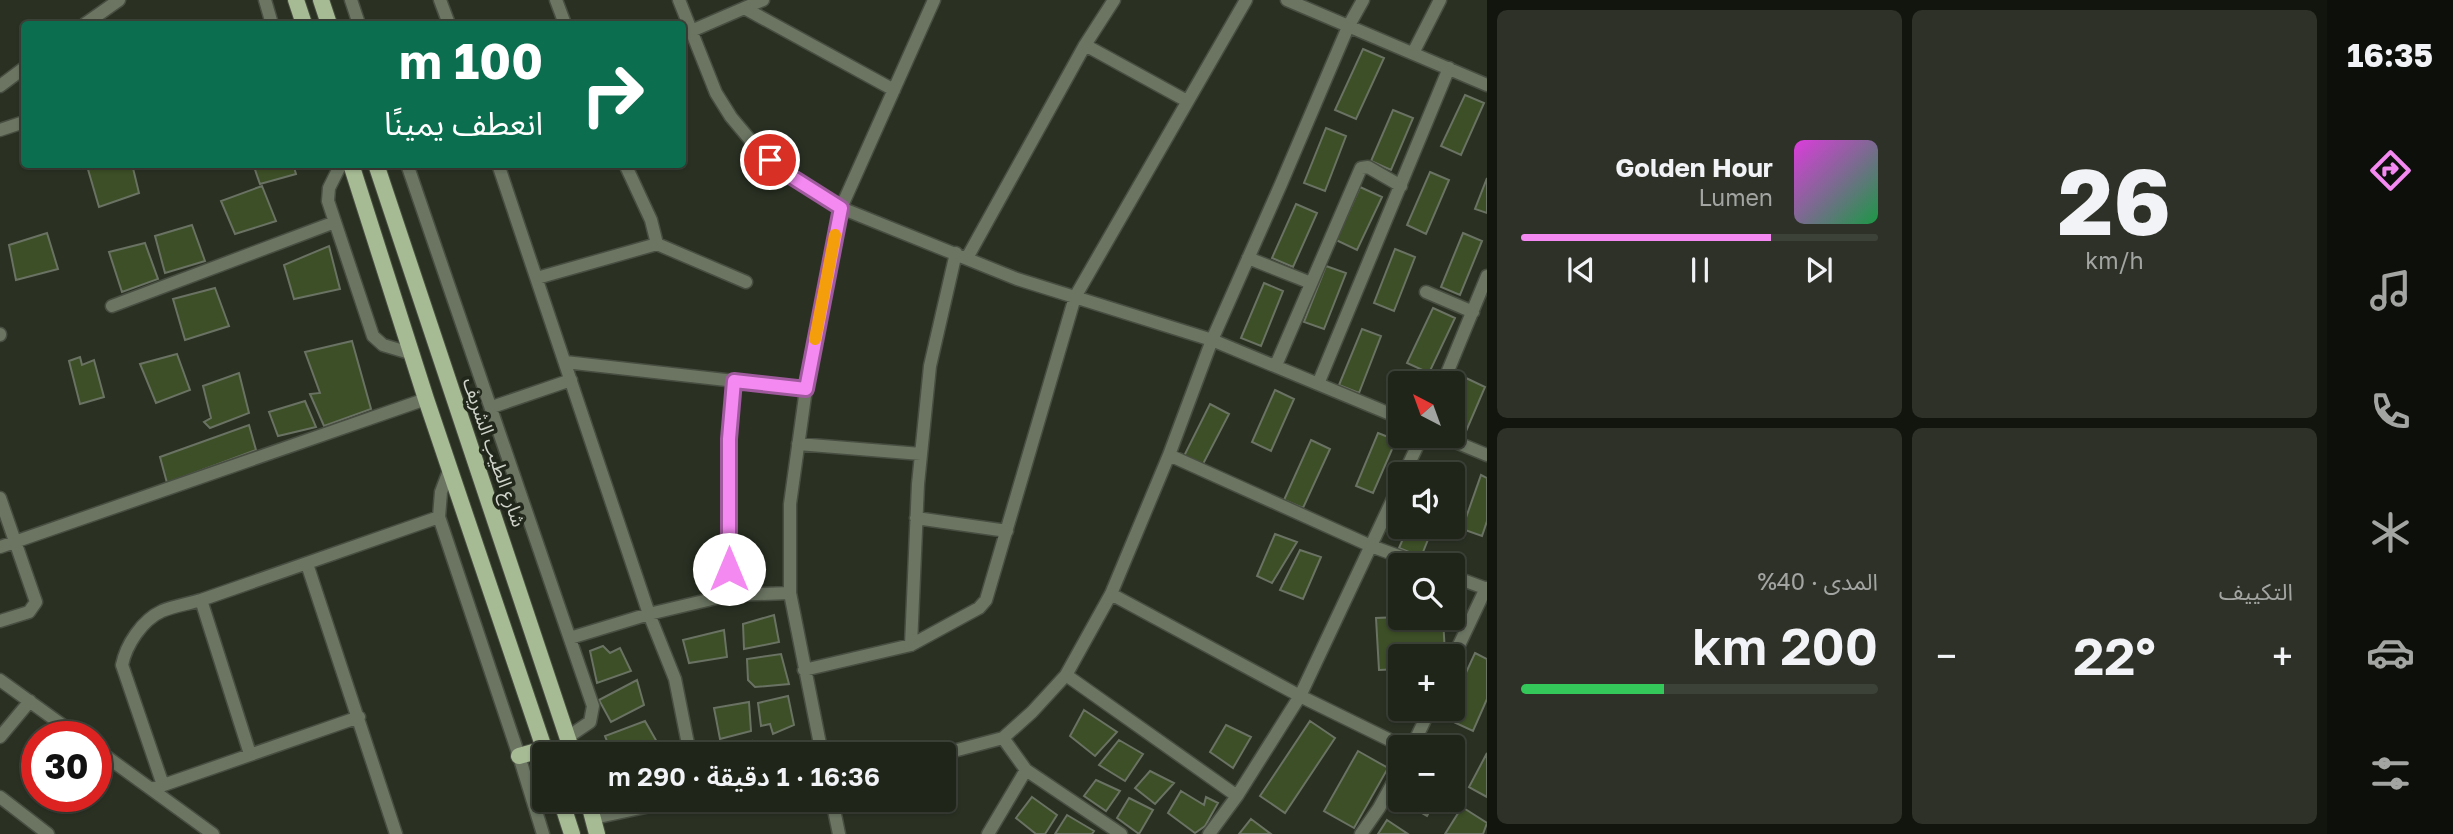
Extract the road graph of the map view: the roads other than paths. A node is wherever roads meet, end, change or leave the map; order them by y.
1 (119, 0) edge
2 (265, 0) edge
3 (296, 0) edge
4 (321, 0) edge
5 (351, 0) edge
6 (440, 0) edge
7 (556, 0) edge
8 (679, 0) edge
9 (763, 0) edge
10 (934, 0) edge
11 (1114, 0) edge
12 (1246, 0) edge
13 (1287, 0) edge
14 (1363, 0) edge
15 (1440, 0) edge
16 (746, 9) junction
17 (89, 21) edge
18 (271, 21) edge
19 (303, 21) edge
20 (328, 21) edge
21 (358, 21) edge
22 (448, 21) edge
23 (564, 21) edge
24 (684, 21) edge
25 (1348, 27) junction
26 (687, 33) edge
27 (1086, 45) junction
28 (1413, 53) junction
29 (1450, 68) junction
30 (21, 70) edge
31 (1487, 85) edge
32 (0, 86) edge
33 (894, 90) junction
34 (1187, 101) junction
35 (21, 123) edge
36 (0, 130) edge
37 (339, 168) edge
38 (352, 168) edge
39 (377, 168) edge
40 (408, 168) edge
41 (499, 168) edge
42 (627, 168) edge
43 (1401, 186) junction
44 (841, 208) junction
45 (335, 222) junction
46 (657, 244) junction
47 (961, 256) junction
48 (1248, 258) junction
49 (1487, 276) edge
50 (537, 278) junction
51 (746, 282) dead end
52 (1311, 283) junction
53 (1426, 292) dead end
54 (1075, 297) junction
55 (113, 306) dead end
56 (1473, 312) junction
57 (1212, 340) junction
58 (413, 354) junction
59 (565, 362) junction
60 (1276, 365) junction
61 (1448, 371) edge
62 (571, 380) junction
63 (734, 381) junction
64 (1318, 384) junction
65 (806, 389) junction
66 (426, 399) junction
67 (492, 407) junction
68 (1388, 413) edge
69 (799, 444) junction
70 (1465, 446) edge
71 (921, 454) junction
72 (1169, 455) junction
73 (1487, 455) edge
74 (450, 468) junction
75 (0, 498) edge
76 (1388, 510) edge
77 (439, 517) junction
78 (916, 518) junction
79 (1007, 531) junction
80 (15, 542) junction
81 (1371, 546) junction
82 (0, 547) edge
83 (1390, 553) edge
84 (307, 564) junction
85 (512, 569) junction
86 (484, 577) junction
87 (1465, 581) edge
88 (1486, 589) edge
89 (790, 593) junction
90 (1111, 594) junction
91 (729, 595) junction
92 (201, 600) junction
93 (649, 614) junction
94 (527, 616) junction
95 (0, 621) edge
96 (501, 626) junction
97 (570, 638) junction
98 (1460, 644) edge
99 (911, 645) junction
100 (804, 670) junction
101 (1066, 675) junction
102 (0, 680) edge
103 (1300, 695) junction
104 (30, 701) junction
105 (359, 717) junction
106 (57, 721) edge
107 (0, 737) edge
108 (568, 737) junction
109 (1003, 738) junction
110 (1388, 739) edge
111 (542, 742) edge
112 (569, 742) edge
113 (688, 742) edge
114 (819, 742) edge
115 (956, 751) edge
116 (250, 754) junction
117 (532, 754) edge
118 (519, 756) junction
119 (112, 759) edge
120 (1026, 770) junction
121 (157, 787) junction
122 (1388, 790) edge
123 (1237, 796) junction
124 (0, 797) edge
125 (565, 812) edge
126 (640, 812) edge
127 (834, 812) edge
128 (595, 826) edge
129 (48, 834) edge
130 (213, 834) edge
131 (396, 834) edge
132 (543, 834) edge
133 (572, 834) edge
134 (839, 834) edge
135 (988, 834) edge
136 (1121, 834) edge
137 (1209, 834) edge
138 (1361, 834) edge

1 - 17 street
2 - 18 street
3 - 19 main road
4 - 20 main road
5 - 21 street
6 - 22 street
7 - 23 street
8 - 24 street
9 - 16 street
10 - 33 street
11 - 27 street
12 - 34 street
13 - 25 street
14 - 25 street
15 - 28 street
16 - 26 street
16 - 33 street
25 - 28 street
25 - 48 street
26 - 44 street
27 - 34 street
27 - 47 street
28 - 29 street
29 - 31 street
29 - 43 street
30 - 32 street
33 - 44 street
34 - 54 street
35 - 36 street
37 - 45 street
38 - 58 main road
39 - 85 main road, شارع الطيب الشريف
40 - 67 street
41 - 50 street
42 - 46 street
43 - 52 street
43 - 64 street
44 - 47 street
44 - 65 street
45 - 55 street
45 - 58 street
46 - 50 street
46 - 51 street
47 - 54 street
47 - 71 street
48 - 52 street
48 - 57 street
49 - 56 street
50 - 59 street
52 - 60 street
53 - 56 street
54 - 57 street
54 - 79 street
56 - 61 street
57 - 60 street
57 - 72 street
58 - 66 main road
59 - 62 street
59 - 63 street
60 - 64 street
62 - 67 street
62 - 93 street
63 - 65 street
63 - 91 street
64 - 68 street
65 - 69 street
66 - 74 main road
66 - 80 street
67 - 97 street
69 - 71 street
69 - 89 street
70 - 73 street
71 - 78 street
72 - 81 street
72 - 90 street
74 - 77 street
74 - 86 main road
75 - 80 street
76 - 81 street
77 - 84 street
77 - 118 street
78 - 79 street
78 - 99 street
79 - 99 street
80 - 82 street
80 - 95 street
81 - 83 street
81 - 103 street
84 - 92 street
84 - 105 street
85 - 86 main road
85 - 94 main road, شارع الطيب الشريف
86 - 96 main road
87 - 88 street
88 - 98 street
89 - 91 street
89 - 100 street
90 - 101 street
90 - 103 street
91 - 93 street
92 - 116 street
92 - 121 street
93 - 97 street
93 - 113 street
94 - 96 main road
94 - 108 main road, شارع الطيب الشريف
96 - 111 main road
97 - 108 street
99 - 100 street
100 - 114 street
101 - 109 street
101 - 123 street
102 - 104 street
103 - 110 street
103 - 123 street
104 - 106 street
104 - 107 street
105 - 116 street
105 - 131 street
108 - 112 main road, شارع الطيب الشريف
109 - 115 street
109 - 120 street
116 - 121 street
117 - 118 main road
118 - 132 street
119 - 121 street
120 - 135 street
120 - 136 street
121 - 130 street
122 - 138 street
123 - 137 street
124 - 129 street
125 - 133 main road
126 - 128 street
127 - 134 street

